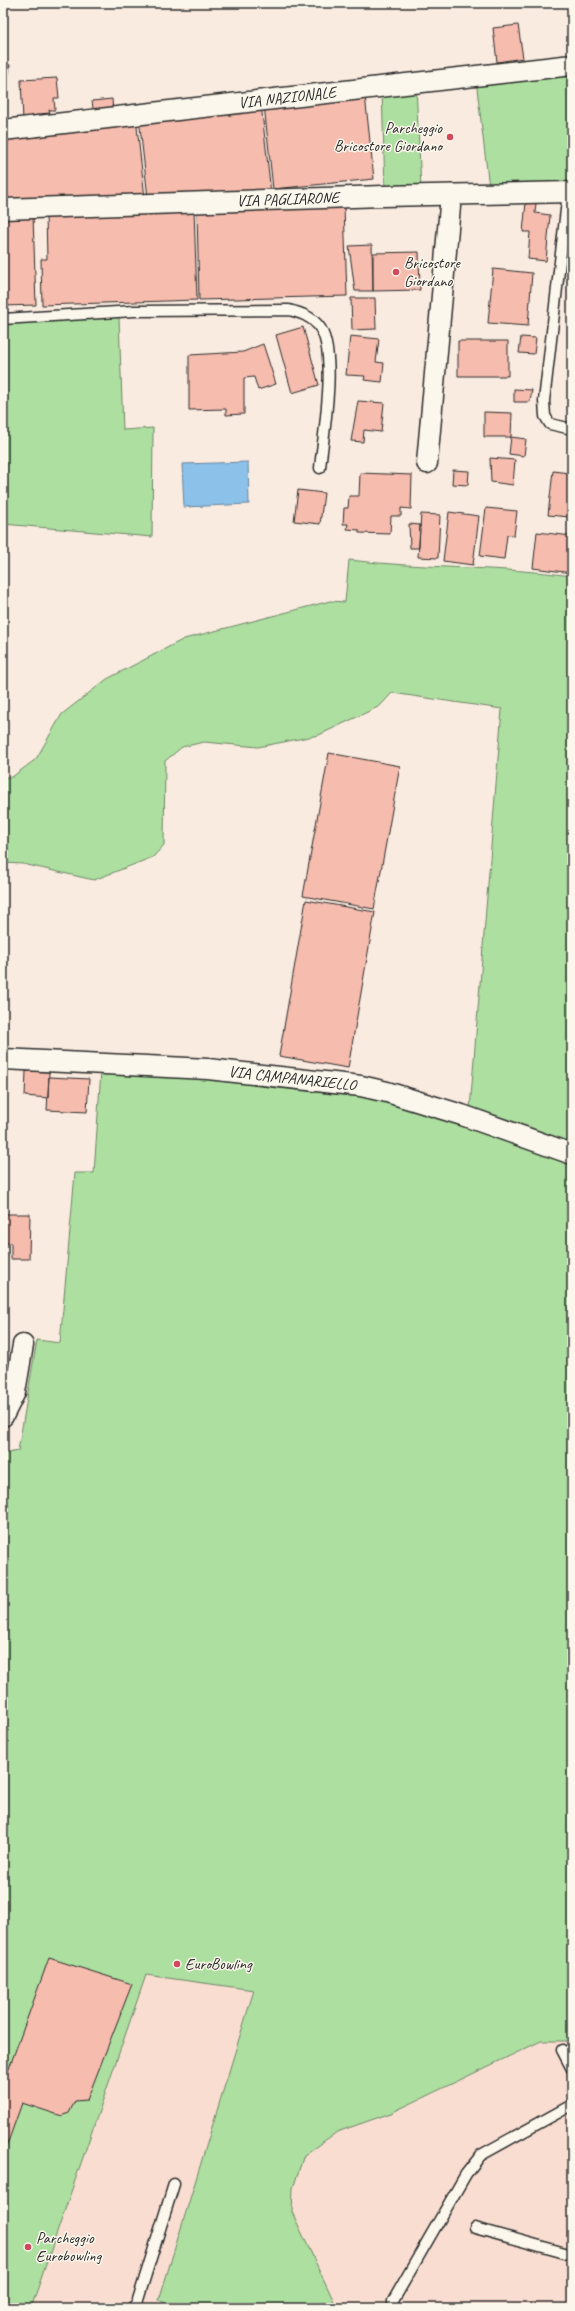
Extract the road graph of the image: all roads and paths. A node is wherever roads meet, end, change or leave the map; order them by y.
1 (572, 65) edge
2 (3, 130) edge
3 (570, 192) edge
4 (451, 195) junction
5 (3, 209) edge
6 (3, 319) edge
7 (572, 429) edge
8 (427, 463) dead end
9 (320, 468) dead end
10 (3, 1059) edge
11 (572, 1154) edge
12 (23, 1345) dead end
13 (3, 1416) edge
14 (562, 2050) dead end
15 (572, 2069) edge
16 (572, 2105) edge
17 (174, 2184) dead end
18 (475, 2228) dead end
19 (572, 2255) edge
20 (132, 2308) edge
21 (393, 2308) edge

1 - 2 street, VIA NAZIONALE
3 - 4 street, VIA PAGLIARONE
3 - 7 lane
4 - 5 street, VIA PAGLIARONE
4 - 8 street
6 - 9 lane
10 - 11 street, VIA CAMPANARIELLO
12 - 13 street
14 - 15 lane
16 - 21 lane
17 - 20 lane
18 - 19 lane

